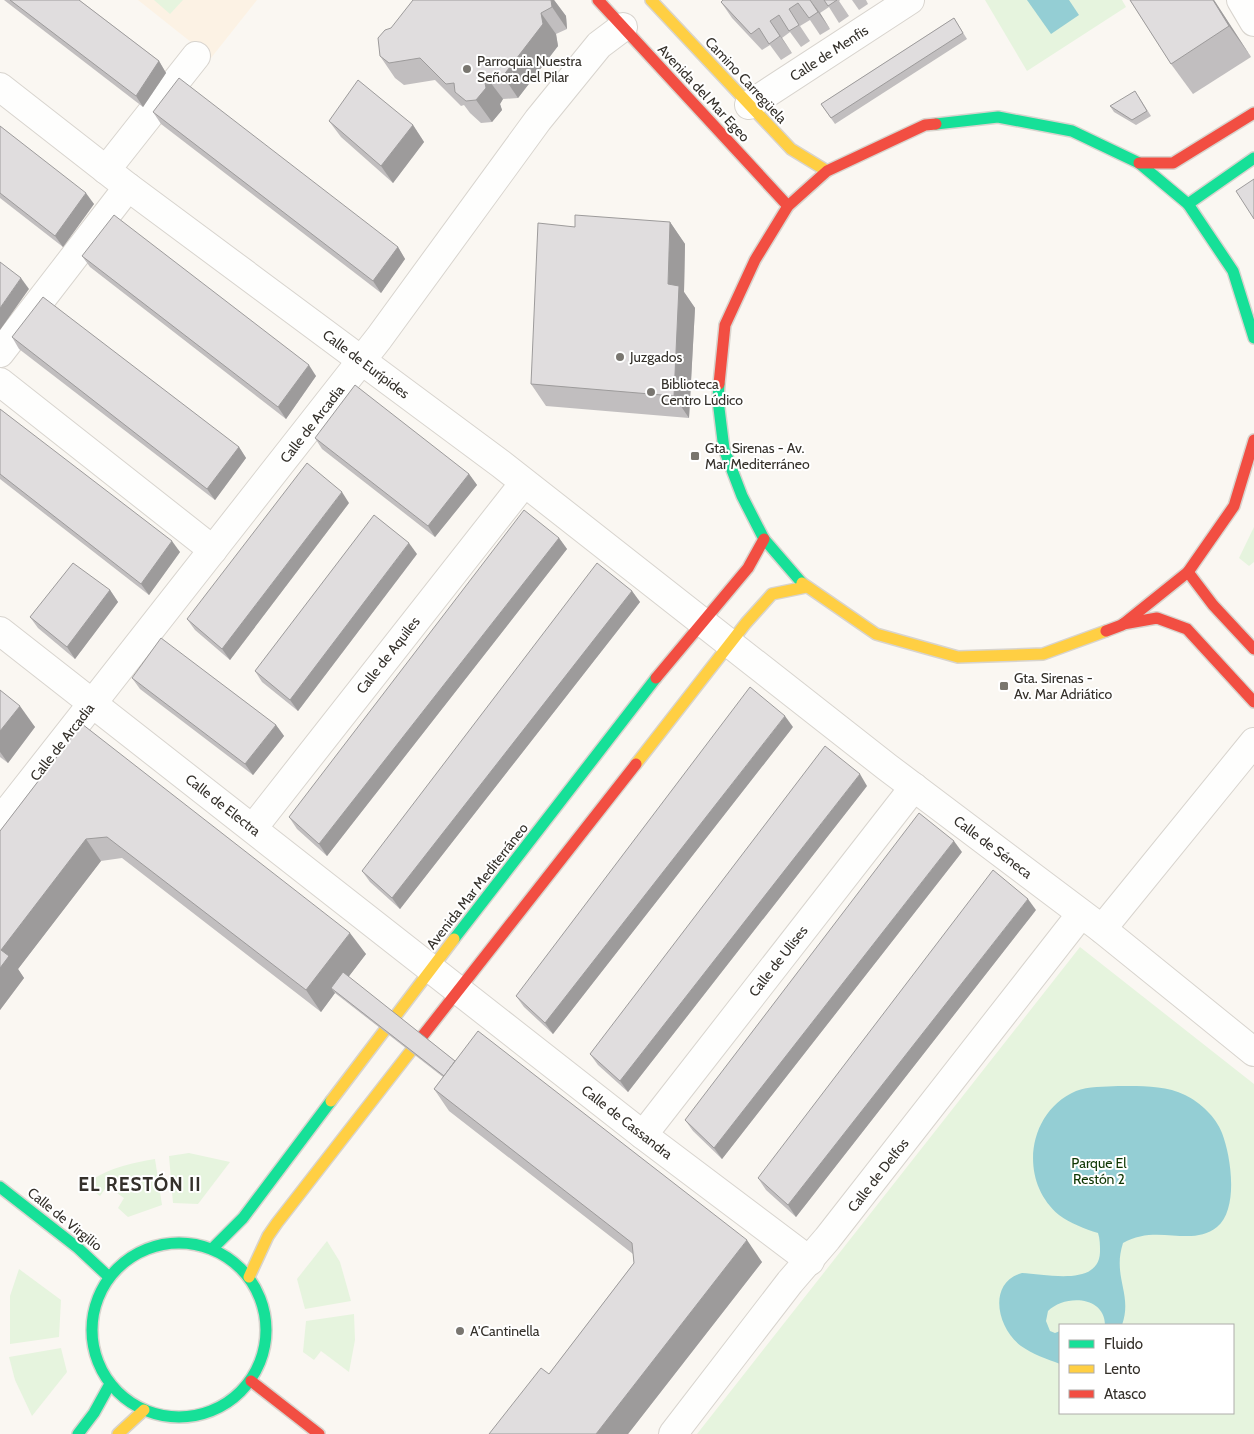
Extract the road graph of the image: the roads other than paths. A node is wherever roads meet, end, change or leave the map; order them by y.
1 (598, 0) edge
2 (651, 0) edge
3 (910, 0) edge
4 (1241, 0) edge
5 (1254, 22) edge
6 (623, 27) junction
7 (196, 56) dead end
8 (0, 86) edge
9 (749, 105) junction
10 (1254, 114) edge
11 (1254, 158) edge
12 (1139, 163) junction
13 (106, 170) junction
14 (827, 171) junction
15 (128, 187) junction
16 (1188, 204) junction
17 (788, 206) junction
18 (1254, 338) edge
19 (0, 352) edge
20 (361, 360) junction
21 (0, 382) edge
22 (1254, 440) edge
23 (524, 483) junction
24 (764, 539) junction
25 (213, 550) junction
26 (1188, 572) junction
27 (806, 587) junction
28 (702, 622) junction
29 (1122, 625) junction
30 (0, 631) edge
31 (730, 644) junction
32 (1254, 649) edge
33 (1254, 702) edge
34 (93, 703) junction
35 (1254, 742) edge
36 (914, 787) junction
37 (0, 821) edge
38 (253, 828) junction
39 (1092, 921) junction
40 (446, 979) junction
41 (1254, 1052) edge
42 (643, 1135) junction
43 (0, 1186) edge
44 (212, 1249) junction
45 (810, 1261) junction
46 (109, 1277) junction
47 (249, 1277) junction
48 (251, 1381) junction
49 (110, 1384) junction
50 (144, 1410) junction
51 (78, 1434) edge
52 (118, 1434) edge
53 (319, 1434) edge
54 (673, 1434) edge

1 - 6 street, Avenida del Mar Egeo
2 - 9 street, Camino Carregüela
3 - 9 street, Calle de Menfis
4 - 5 street
6 - 17 street, Avenida del Mar Egeo
6 - 20 street, Calle de Arcadia
7 - 13 street
8 - 13 street, Calle de Eurípides
9 - 14 street, Camino Carregüela
10 - 12 street
11 - 16 street
12 - 14 street
12 - 16 street
13 - 15 street, Calle de Eurípides
14 - 17 street
15 - 19 street
15 - 20 street, Calle de Eurípides
16 - 18 street
17 - 24 street
20 - 23 street, Calle de Eurípides
20 - 25 street, Calle de Arcadia
21 - 25 street
22 - 26 street
23 - 28 street, Calle de Eurípides
23 - 38 street, Calle de Aquiles
24 - 27 street
24 - 28 street, Avenida Mar Mediterráneo
25 - 34 street, Calle de Arcadia
26 - 29 street
26 - 32 street
27 - 29 street
27 - 31 street, Avenida Mar Mediterráneo
28 - 31 street, Calle de Eurípides
28 - 40 street, Avenida Mar Mediterráneo
29 - 33 street
30 - 34 street, Calle de Electra
31 - 36 street, Calle de Séneca
31 - 40 street, Avenida Mar Mediterráneo
34 - 37 street, Calle de Arcadia
34 - 38 street, Calle de Electra
35 - 39 street, Calle de Delfos
36 - 39 street, Calle de Séneca
36 - 42 street, Calle de Ulises
38 - 40 street, Calle de Electra
39 - 41 street, Calle de Séneca
39 - 45 street, Calle de Delfos
40 - 42 street, Calle de Cassandra
40 - 44 street, Avenida Mar Mediterráneo
40 - 47 street, Avenida Mar Mediterráneo
42 - 45 street, Calle de Cassandra
43 - 46 street, Calle de Virgilio
44 - 46 street
44 - 47 street
45 - 54 street, Calle de Delfos
46 - 49 street
47 - 48 street
48 - 50 street
48 - 53 street
49 - 50 street
49 - 51 street
50 - 52 street

